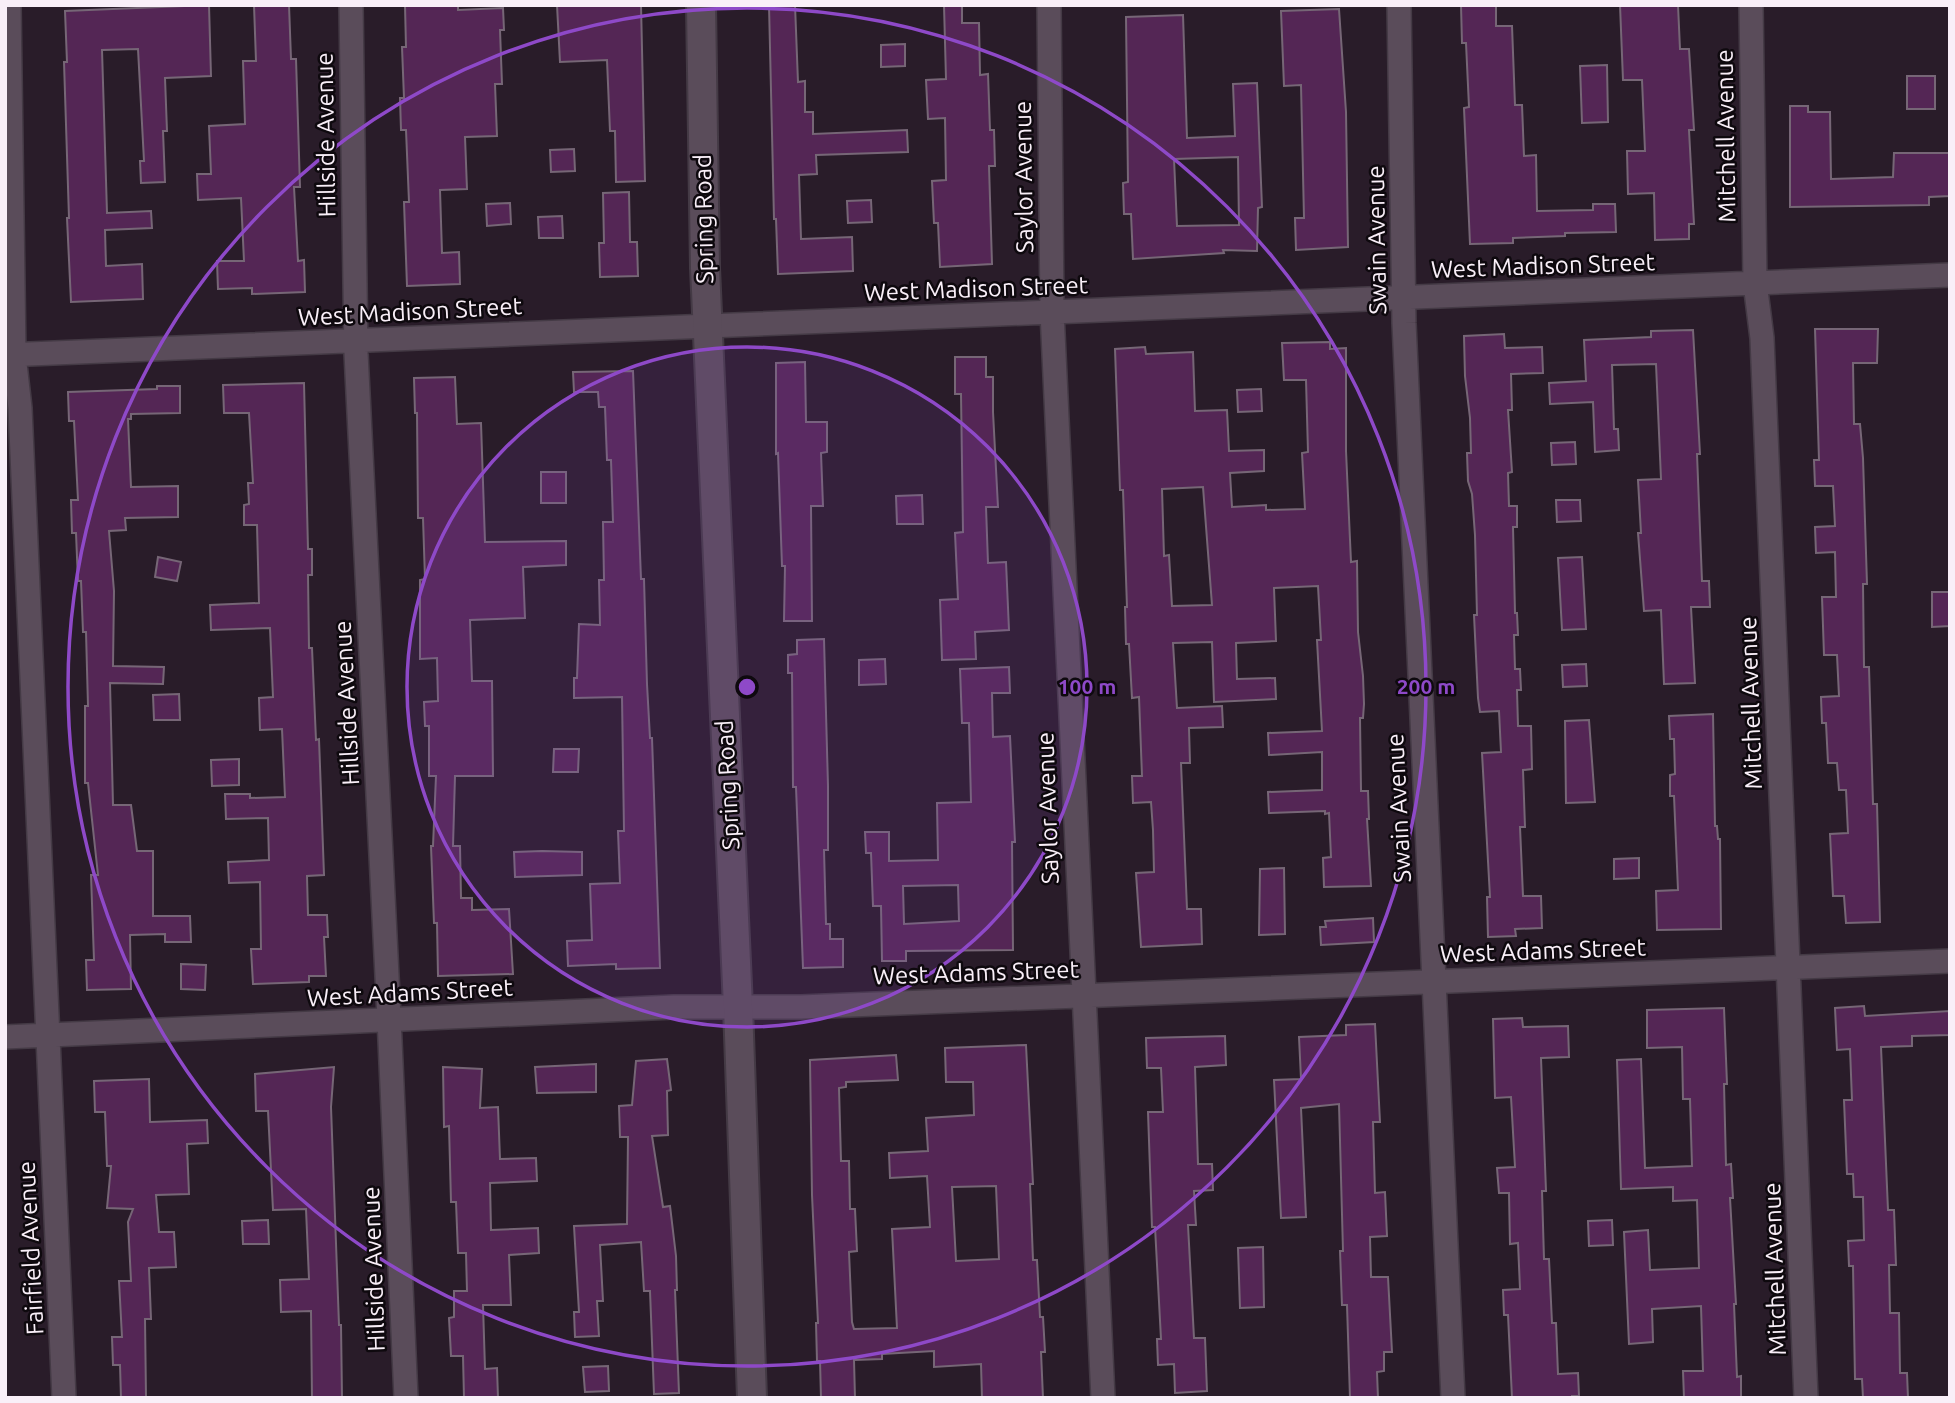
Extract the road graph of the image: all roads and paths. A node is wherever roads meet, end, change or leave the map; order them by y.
1 (9, 5) edge
2 (351, 5) edge
3 (701, 5) edge
4 (1049, 5) edge
5 (1399, 5) edge
6 (1751, 5) edge
7 (1950, 275) edge
8 (1755, 283) junction
9 (1404, 298) junction
10 (1052, 312) junction
11 (708, 327) junction
12 (356, 341) junction
13 (10, 355) edge
14 (1950, 961) edge
15 (1788, 967) junction
16 (1433, 981) junction
17 (1083, 995) junction
18 (738, 1007) junction
19 (389, 1020) junction
20 (48, 1035) junction
21 (5, 1037) edge
22 (64, 1398) edge
23 (406, 1398) edge
24 (752, 1398) edge
25 (1103, 1398) edge
26 (1453, 1398) edge
27 (1806, 1398) edge

1 - 13 street, Fairfield Avenue
2 - 12 street, Hillside Avenue
3 - 11 street, Spring Road
4 - 10 street, Saylor Avenue
5 - 9 street, Swain Avenue
6 - 8 street, Mitchell Avenue
7 - 8 street, West Madison Street
8 - 9 street, West Madison Street
8 - 15 street, Mitchell Avenue
9 - 10 street, West Madison Street
9 - 16 street, Swain Avenue
10 - 11 street, West Madison Street
10 - 17 street, Saylor Avenue
11 - 12 street, West Madison Street
11 - 18 street, Spring Road
12 - 13 street, West Madison Street
12 - 19 street, Hillside Avenue
13 - 20 street, Fairfield Avenue
14 - 15 street, West Adams Street
15 - 16 street, West Adams Street
15 - 27 street, Mitchell Avenue
16 - 17 street, West Adams Street
16 - 26 street, Swain Avenue
17 - 18 street, West Adams Street
17 - 25 street, Saylor Avenue
18 - 19 street, West Adams Street
18 - 24 street, Spring Road
19 - 20 street, West Adams Street
19 - 23 street, Hillside Avenue
20 - 21 street, West Adams Street
20 - 22 street, Fairfield Avenue

